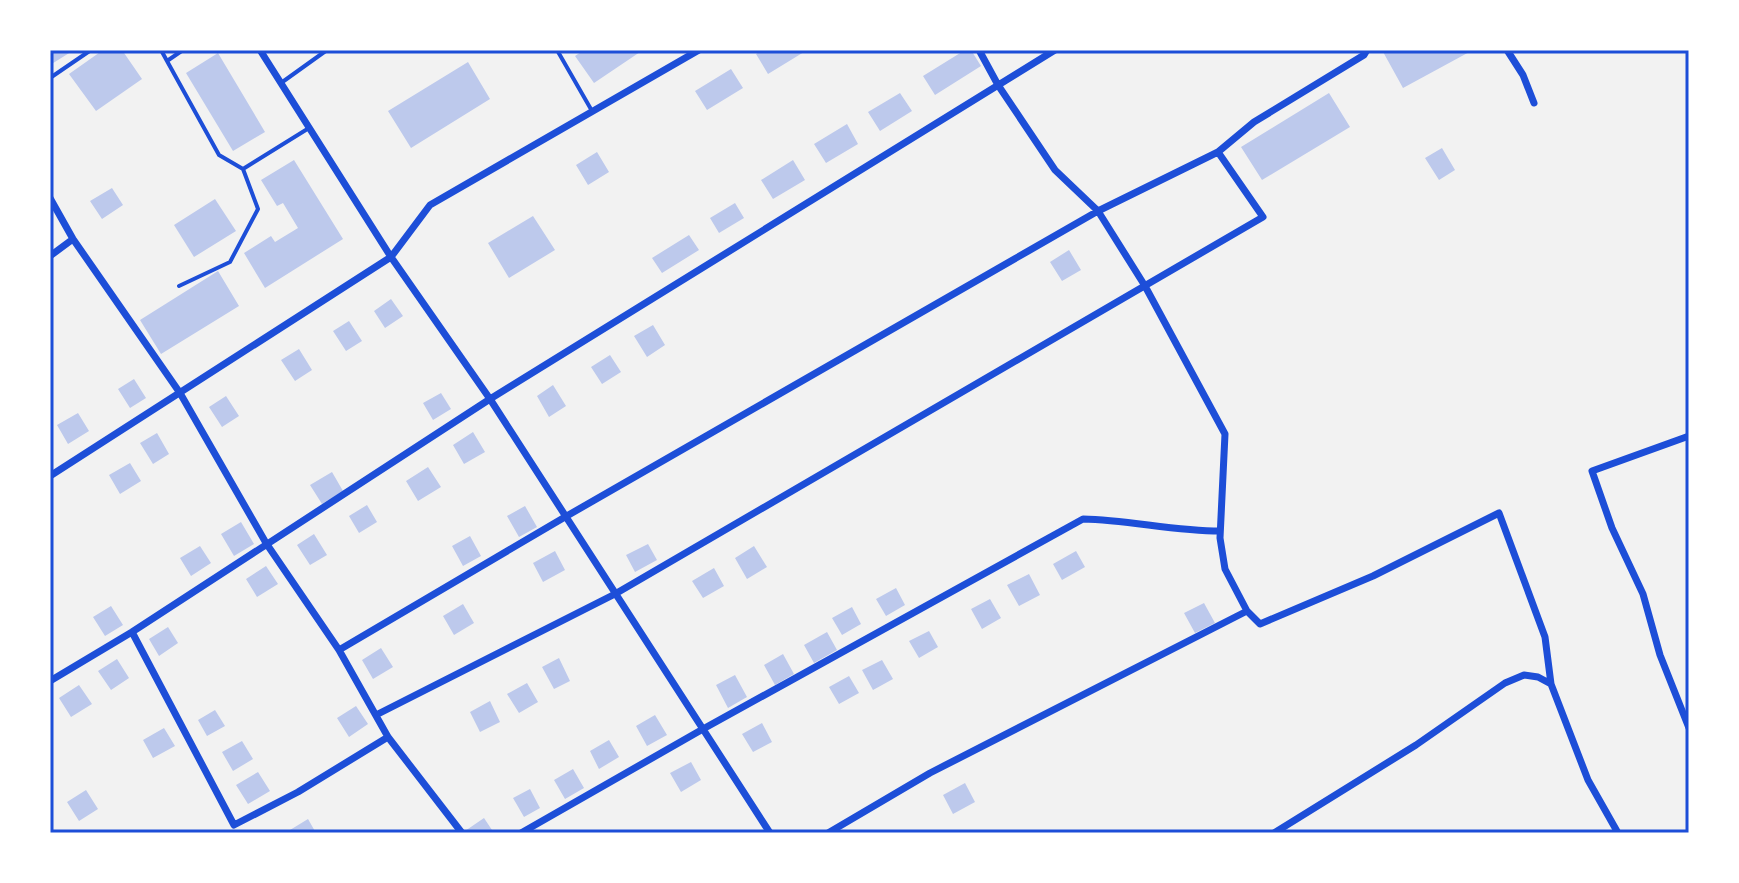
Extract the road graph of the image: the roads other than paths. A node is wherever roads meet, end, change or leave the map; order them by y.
1 (91, 50) edge
2 (161, 50) edge
3 (183, 50) edge
4 (260, 50) edge
5 (327, 50) edge
6 (557, 50) edge
7 (699, 50) edge
8 (979, 50) edge
9 (1055, 50) edge
10 (1367, 50) edge
11 (1507, 50) edge
12 (167, 61) junction
13 (50, 78) edge
14 (281, 83) junction
15 (998, 85) junction
16 (1534, 103) dead end
17 (592, 111) junction
18 (309, 128) junction
19 (1218, 152) junction
20 (243, 169) junction
21 (50, 198) edge
22 (1098, 211) junction
23 (73, 239) junction
24 (50, 256) edge
25 (391, 257) junction
26 (179, 286) dead end
27 (1145, 286) junction
28 (180, 393) junction
29 (490, 399) junction
30 (1689, 436) edge
31 (50, 476) edge
32 (565, 517) junction
33 (1220, 531) junction
34 (266, 543) junction
35 (615, 594) junction
36 (1247, 611) junction
37 (132, 632) junction
38 (339, 650) junction
39 (50, 681) edge
40 (1551, 684) junction
41 (376, 715) junction
42 (1689, 728) edge
43 (703, 729) junction
44 (388, 737) junction
45 (233, 829) edge
46 (462, 833) edge
47 (521, 833) edge
48 (770, 833) edge
49 (828, 833) edge
50 (1274, 833) edge
51 (1618, 833) edge

1 - 13 lane
2 - 12 lane
3 - 12 lane
4 - 14 street
5 - 14 lane
6 - 17 lane
7 - 17 street
8 - 15 street
9 - 15 street
10 - 19 street
11 - 16 street
12 - 20 lane
14 - 18 street
15 - 22 street
15 - 29 street
17 - 25 street
18 - 20 lane
18 - 25 street
19 - 22 street
19 - 27 street
20 - 26 lane
21 - 23 street
22 - 27 street
22 - 32 street
23 - 24 street
23 - 28 street
25 - 28 street
25 - 29 street
27 - 33 street
27 - 35 street
28 - 31 street
28 - 34 street
29 - 32 street
29 - 34 street
30 - 42 street
32 - 35 street
32 - 38 street
33 - 36 street
33 - 43 street
34 - 37 street
34 - 38 street
35 - 41 street
35 - 43 street
36 - 40 street
36 - 49 street
37 - 39 street
37 - 45 street
38 - 41 street
40 - 50 street
40 - 51 street
41 - 44 street
43 - 47 street
43 - 48 street
44 - 45 street
44 - 46 street

